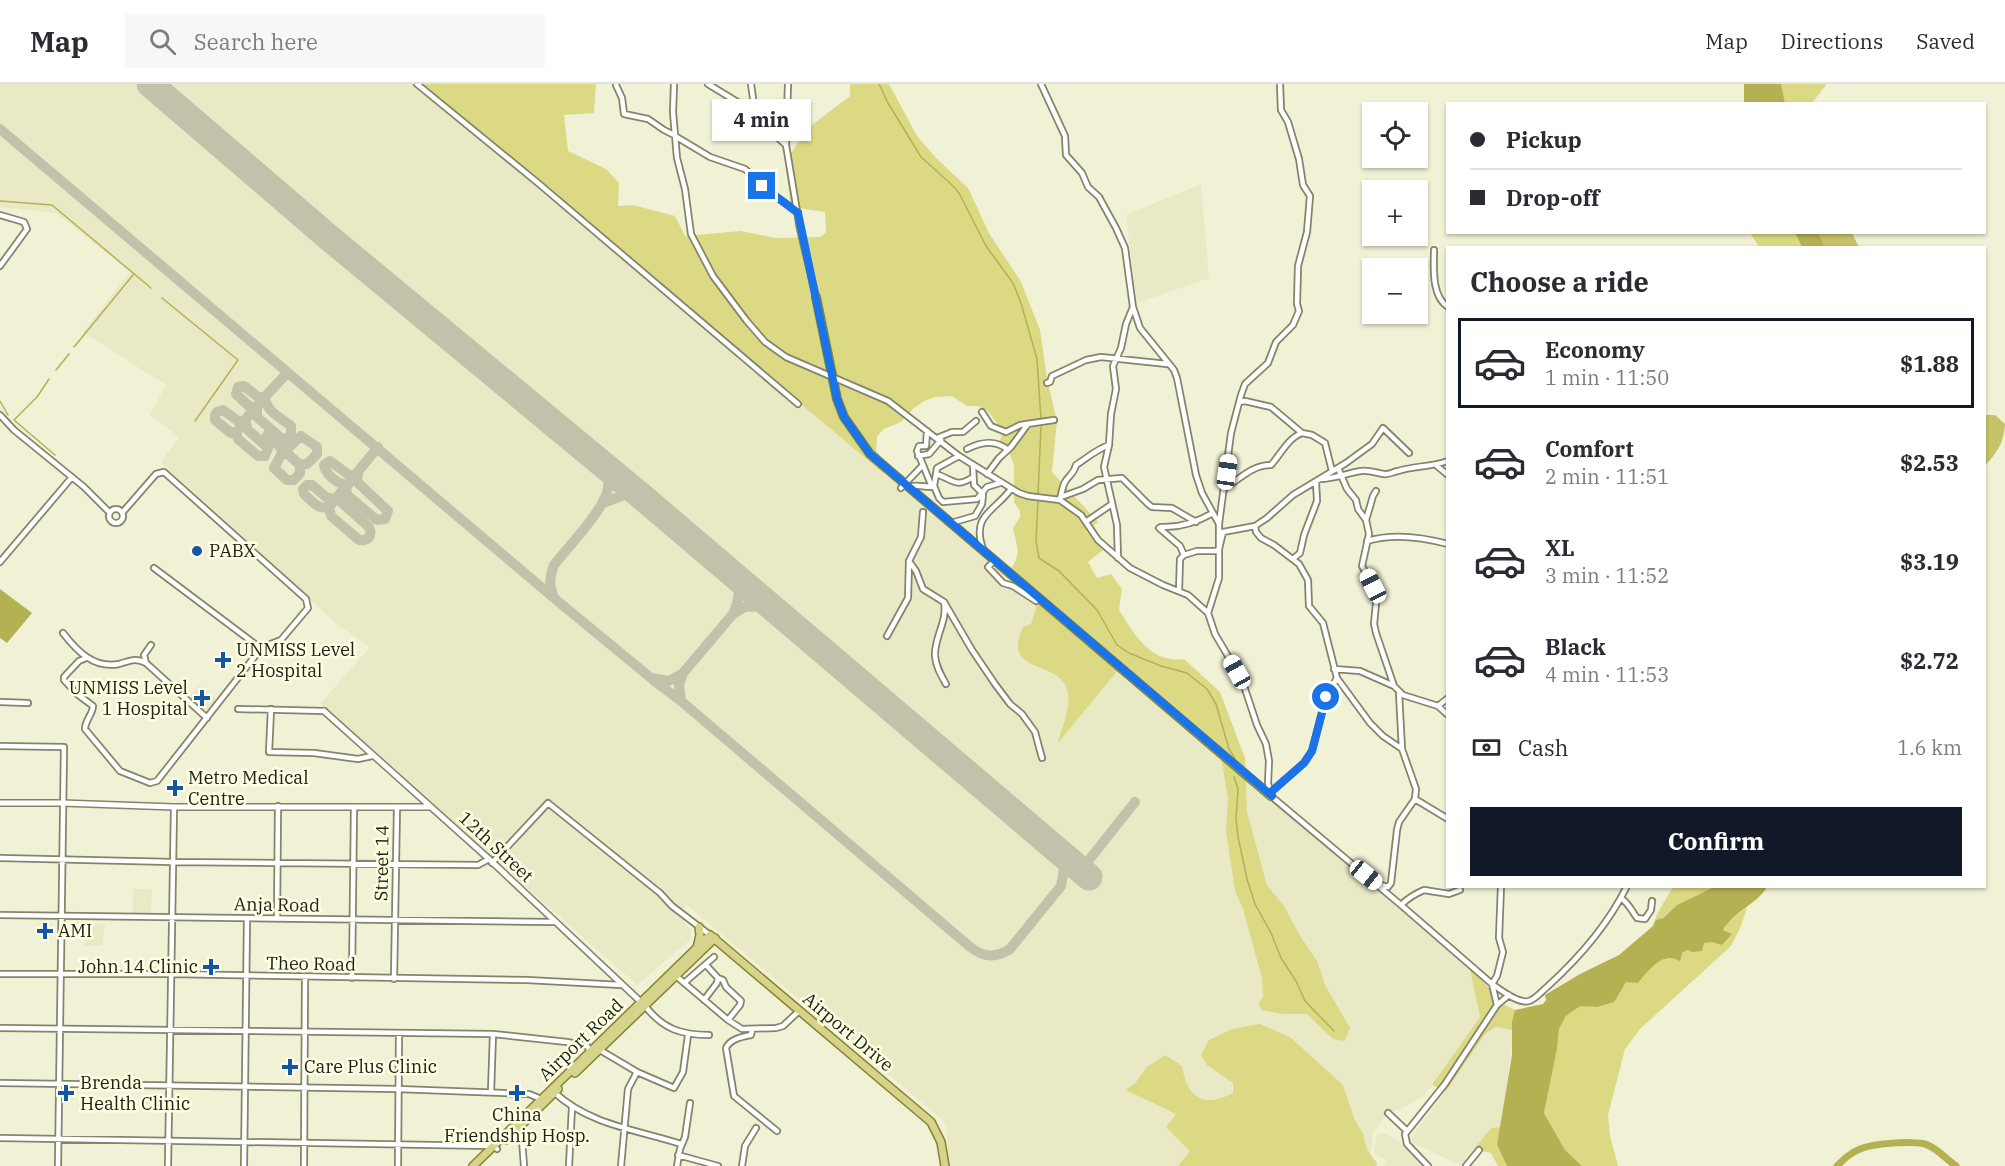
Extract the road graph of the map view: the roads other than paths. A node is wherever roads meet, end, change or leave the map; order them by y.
1 (417, 84) edge
2 (674, 84) edge
3 (708, 84) edge
4 (751, 84) edge
5 (788, 84) edge
6 (1041, 84) edge
7 (1280, 84) edge
8 (616, 85) edge
9 (756, 120) junction
10 (675, 136) junction
11 (786, 145) junction
12 (798, 213) junction
13 (0, 215) edge
14 (1434, 250) dead end
15 (0, 266) edge
16 (816, 297) joint
17 (1446, 305) edge
18 (1133, 307) junction
19 (1117, 358) junction
20 (1169, 366) junction
21 (832, 378) junction
22 (1047, 383) dead end
23 (1240, 402) junction
24 (798, 404) dead end
25 (982, 412) dead end
26 (0, 415) edge
27 (1054, 420) dead end
28 (976, 421) dead end
29 (1028, 424) junction
30 (927, 431) junction
31 (1302, 433) junction
32 (939, 439) junction
33 (1109, 445) junction
34 (967, 449) dead end
35 (1008, 450) junction
36 (1409, 453) dead end
37 (918, 456) junction
38 (959, 456) junction
39 (1446, 461) edge
40 (923, 465) junction
41 (973, 466) junction
42 (1437, 466) dead end
43 (1335, 469) junction
44 (1446, 473) edge
45 (936, 474) junction
46 (987, 474) junction
47 (72, 477) junction
48 (973, 477) junction
49 (1341, 477) junction
50 (1106, 478) junction
51 (1318, 480) junction
52 (1000, 483) junction
53 (906, 486) junction
54 (933, 486) junction
55 (1225, 488) junction
56 (1011, 489) junction
57 (1376, 491) dead end
58 (983, 494) junction
59 (1060, 499) junction
60 (1112, 504) junction
61 (109, 512) junction
62 (924, 512) dead end
63 (122, 513) junction
64 (1213, 513) junction
65 (1366, 520) junction
66 (1087, 521) junction
67 (1196, 522) junction
68 (951, 523) junction
69 (1219, 524) junction
70 (1255, 526) junction
71 (1367, 541) junction
72 (1446, 544) edge
73 (1219, 549) junction
74 (983, 551) junction
75 (1184, 555) junction
76 (1118, 558) junction
77 (1294, 558) junction
78 (909, 561) junction
79 (0, 562) edge
80 (992, 563) dead end
81 (154, 568) dead end
82 (1179, 591) junction
83 (1036, 601) dead end
84 (944, 602) junction
85 (1208, 613) junction
86 (63, 633) dead end
87 (887, 636) dead end
88 (151, 645) dead end
89 (259, 649) junction
90 (86, 658) junction
91 (146, 663) junction
92 (1334, 669) junction
93 (1337, 678) junction
94 (946, 684) dead end
95 (1394, 686) junction
96 (1399, 693) junction
97 (1446, 700) edge
98 (0, 702) edge
99 (28, 703) dead end
100 (1438, 706) junction
101 (238, 709) dead end
102 (271, 709) junction
103 (324, 711) joint
104 (1446, 713) edge
105 (207, 718) junction
106 (0, 746) edge
107 (1402, 749) junction
108 (372, 756) junction
109 (1042, 758) dead end
110 (1271, 794) junction
111 (1415, 799) junction
112 (0, 803) edge
113 (62, 803) junction
114 (278, 806) junction
115 (174, 807) junction
116 (354, 807) junction
117 (397, 807) junction
118 (431, 807) junction
119 (1446, 818) edge
120 (0, 858) edge
121 (62, 859) junction
122 (491, 861) junction
123 (173, 862) junction
124 (277, 863) junction
125 (353, 864) junction
126 (395, 864) junction
127 (1378, 885) junction
128 (1501, 888) edge
129 (1626, 888) edge
130 (1460, 890) dead end
131 (1621, 897) junction
132 (1652, 901) dead end
133 (1401, 905) junction
134 (0, 915) edge
135 (61, 917) junction
136 (172, 918) junction
137 (247, 919) junction
138 (277, 919) junction
139 (353, 920) junction
140 (394, 920) junction
141 (553, 922) junction
142 (699, 927) junction
143 (713, 937) junction
144 (725, 947) junction
145 (701, 948) junction
146 (714, 957) dead end
147 (706, 965) junction
148 (0, 974) edge
149 (60, 974) junction
150 (172, 974) junction
151 (247, 976) junction
152 (676, 976) junction
153 (305, 978) junction
154 (352, 978) junction
155 (718, 978) junction
156 (394, 979) junction
157 (684, 983) junction
158 (1492, 984) junction
159 (621, 985) junction
160 (1509, 995) junction
161 (704, 1000) junction
162 (643, 1004) junction
163 (1497, 1005) junction
164 (799, 1011) junction
165 (728, 1020) junction
166 (0, 1028) edge
167 (59, 1028) junction
168 (171, 1030) junction
169 (752, 1030) junction
170 (247, 1031) junction
171 (305, 1032) junction
172 (399, 1033) junction
173 (493, 1034) junction
174 (688, 1035) junction
175 (709, 1035) dead end
176 (600, 1050) junction
177 (590, 1051) junction
178 (637, 1072) junction
179 (0, 1083) edge
180 (58, 1083) junction
181 (170, 1086) junction
182 (245, 1087) junction
183 (305, 1087) junction
184 (398, 1089) junction
185 (490, 1092) junction
186 (554, 1092) junction
187 (541, 1099) junction
188 (690, 1103) dead end
189 (572, 1107) junction
190 (1389, 1113) dead end
191 (521, 1126) junction
192 (623, 1128) junction
193 (756, 1128) dead end
194 (777, 1131) dead end
195 (1407, 1131) junction
196 (0, 1138) edge
197 (169, 1139) junction
198 (58, 1140) junction
199 (304, 1141) junction
200 (244, 1142) junction
201 (681, 1144) junction
202 (399, 1145) junction
203 (495, 1147) junction
204 (1479, 1150) dead end
205 (678, 1155) junction
206 (58, 1166) edge
207 (168, 1166) edge
208 (244, 1166) edge
209 (304, 1166) edge
210 (398, 1166) edge
211 (473, 1166) edge
212 (478, 1166) edge
213 (524, 1166) edge
214 (569, 1166) edge
215 (621, 1166) edge
216 (677, 1166) edge
217 (718, 1166) edge
218 (742, 1166) edge
219 (945, 1166) edge
220 (1428, 1166) edge
221 (1466, 1166) edge

1 - 24 street
2 - 10 street
3 - 9 street
4 - 9 street
5 - 11 street
6 - 18 street
7 - 23 street
8 - 10 street
9 - 11 street
10 - 12 street
10 - 21 street
11 - 12 street
12 - 16 street
13 - 15 street
14 - 17 street
16 - 21 main road
18 - 19 street
18 - 20 street
19 - 20 street
19 - 22 street
19 - 33 street
20 - 64 street
21 - 30 street
21 - 53 main road
23 - 31 street
23 - 55 street
25 - 29 street
26 - 47 street
27 - 29 street
28 - 32 street
29 - 35 street
30 - 32 street
30 - 37 street
31 - 43 street
31 - 55 street
32 - 37 street
32 - 38 street
33 - 50 street
33 - 59 street
34 - 35 street
35 - 46 street
36 - 43 street
37 - 40 street
38 - 41 street
38 - 45 street
39 - 49 street
40 - 53 street
40 - 54 street
41 - 46 street
41 - 48 street
42 - 44 street
43 - 49 street
43 - 51 street
45 - 48 street
45 - 54 street
46 - 52 street
47 - 61 street
47 - 79 street
48 - 58 street
49 - 51 street
49 - 65 street
50 - 59 street
50 - 60 street
50 - 67 street
51 - 70 street
51 - 77 street
52 - 56 street
52 - 58 street
53 - 54 street
53 - 68 main road
54 - 58 street
55 - 69 street
56 - 59 street
56 - 74 street
57 - 65 street
58 - 68 street
59 - 66 street
60 - 66 street
60 - 76 street
61 - 63 street
61 - 63 street
62 - 78 street
63 - 89 street
64 - 67 street
64 - 69 street
65 - 71 street
66 - 76 street
67 - 75 street
68 - 74 main road
69 - 73 street
70 - 73 street
70 - 77 street
71 - 72 street
71 - 95 street
73 - 75 street
73 - 85 street
74 - 110 main road
75 - 82 street
76 - 82 street
77 - 92 street
78 - 84 street
78 - 87 street
80 - 83 street
81 - 89 street
82 - 85 street
84 - 94 street
84 - 109 street
85 - 110 street
86 - 90 street
88 - 91 street
89 - 105 street
90 - 91 street
90 - 105 street
91 - 105 street
92 - 93 street
92 - 95 street
93 - 107 street
93 - 110 street
95 - 96 street
96 - 100 street
96 - 107 street
97 - 100 street
98 - 99 street
100 - 104 street
101 - 102 street
102 - 103 street
102 - 108 street
103 - 108 street, 12th Street
106 - 113 street
107 - 111 street
108 - 118 street, 12th Street
110 - 127 street
111 - 119 street
111 - 127 street
112 - 113 street
113 - 115 street
113 - 121 street
114 - 115 street
114 - 116 street
114 - 124 street
115 - 123 street
116 - 117 street
116 - 125 street
117 - 118 street
117 - 126 street, Street 14
118 - 122 street, 12th Street
120 - 121 street
121 - 123 street
121 - 135 street
122 - 126 street
122 - 141 street, 12th Street
122 - 142 street
123 - 124 street
123 - 136 street
124 - 125 street
124 - 138 street
125 - 126 street
125 - 139 street
126 - 140 street, Street 14
127 - 133 street
128 - 158 street
129 - 131 street
130 - 133 street
131 - 132 street
131 - 160 street
133 - 158 street
134 - 135 street, Anja Road
135 - 136 street, Anja Road
135 - 149 street
136 - 137 street, Anja Road
136 - 150 street
137 - 138 street, Anja Road
137 - 151 street
138 - 139 street, Anja Road
139 - 140 street, Anja Road
139 - 154 street
140 - 141 street, Anja Road
140 - 156 street, Street 14
141 - 159 street, 12th Street
142 - 143 street
142 - 145 main road
143 - 144 main road, Airport Drive
143 - 145 main road, Airport Road
144 - 145 main road
144 - 164 main road, Airport Drive
145 - 152 main road, Airport Road
145 - 162 main road, Airport Road
146 - 147 street
147 - 155 street
147 - 157 street
148 - 149 street, Theo Road
149 - 150 street, Theo Road
149 - 167 street
150 - 151 street, Theo Road
150 - 168 street
151 - 153 street, Theo Road
151 - 170 street
152 - 157 street
152 - 162 main road, Airport Road
153 - 154 street, Theo Road
153 - 171 street
154 - 156 street, Theo Road
155 - 161 street
155 - 165 street
156 - 159 street, Theo Road
157 - 161 street
158 - 160 street
158 - 163 street
159 - 162 street, 12th Street
160 - 163 street
161 - 165 street
162 - 174 street
162 - 176 main road, Airport Road
162 - 177 main road, Airport Road
163 - 195 street
164 - 169 street
164 - 219 main road, Airport Drive
165 - 169 street
166 - 167 street
167 - 168 street
167 - 180 street
168 - 170 street
168 - 181 street
169 - 194 street
170 - 171 street
170 - 182 street
171 - 172 street
171 - 183 street
172 - 173 street
172 - 184 street
173 - 177 street
173 - 185 street
174 - 175 street
174 - 178 street
176 - 178 street
176 - 186 main road, Airport Road
177 - 187 main road, Airport Road
178 - 192 street
179 - 180 street
180 - 181 street
180 - 198 street
181 - 182 street
181 - 197 street
182 - 183 street
182 - 200 street
183 - 184 street
183 - 199 street
184 - 185 street
184 - 202 street
185 - 187 street
186 - 189 street
186 - 191 main road, Airport Road
187 - 203 main road, Airport Road
188 - 201 street
189 - 192 street
189 - 214 street
190 - 195 street
191 - 203 main road, Airport Road
191 - 213 street
192 - 201 street
192 - 215 street
193 - 218 street
195 - 220 street
196 - 198 street
197 - 198 street
197 - 200 street
197 - 207 street
198 - 206 street
199 - 200 street
199 - 202 street
199 - 209 street
200 - 208 street
201 - 205 street
202 - 203 street
202 - 210 street
203 - 211 main road, Airport Road
203 - 212 main road, Airport Road
204 - 221 street
205 - 216 street
205 - 217 street

